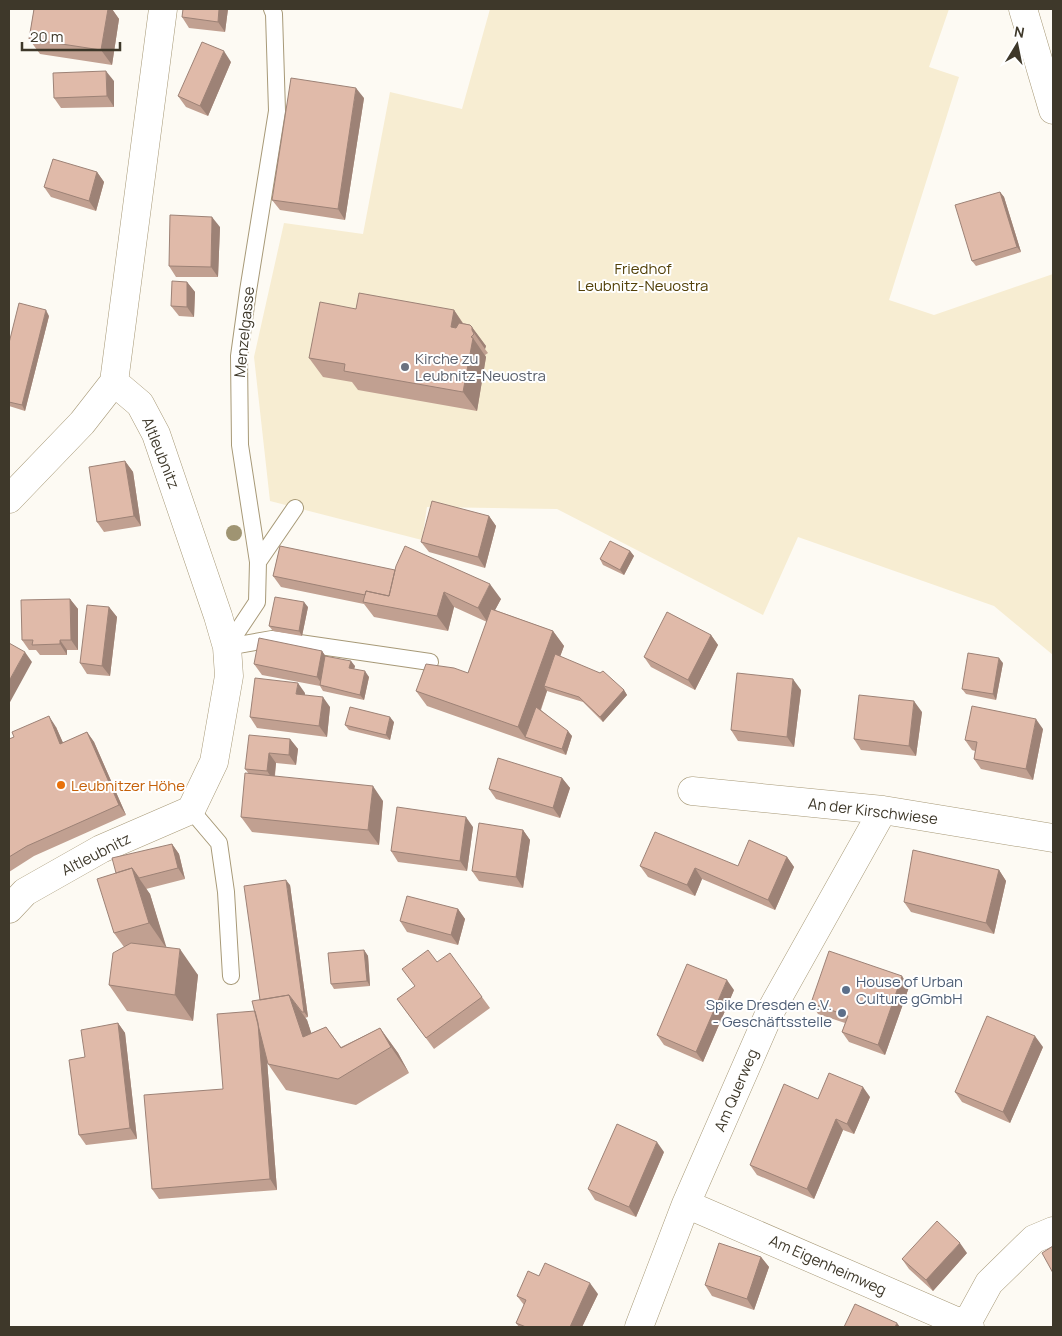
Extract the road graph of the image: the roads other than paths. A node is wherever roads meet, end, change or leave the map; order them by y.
1 (163, 9) edge
2 (272, 9) edge
3 (1023, 9) edge
4 (1053, 108) edge
5 (114, 382) junction
6 (9, 499) edge
7 (295, 508) dead end
8 (258, 562) junction
9 (227, 647) junction
10 (430, 662) dead end
11 (692, 791) dead end
12 (191, 810) junction
13 (883, 810) junction
14 (1053, 838) edge
15 (9, 909) edge
16 (232, 976) dead end
17 (686, 1204) junction
18 (1053, 1231) edge
19 (968, 1326) edge
20 (638, 1327) edge

1 - 5 street
2 - 8 lane, Menzelgasse
3 - 4 street
5 - 6 street
5 - 9 street, Altleubnitz
7 - 8 lane
8 - 9 lane, Menzelgasse
9 - 10 lane
9 - 12 street, Altleubnitz
11 - 13 street, An der Kirschwiese
12 - 15 street, Altleubnitz
12 - 16 lane
13 - 14 street, An der Kirschwiese
13 - 17 street, Am Querweg
17 - 19 street, Am Eigenheimweg
17 - 20 street, Am Querweg
18 - 19 street

